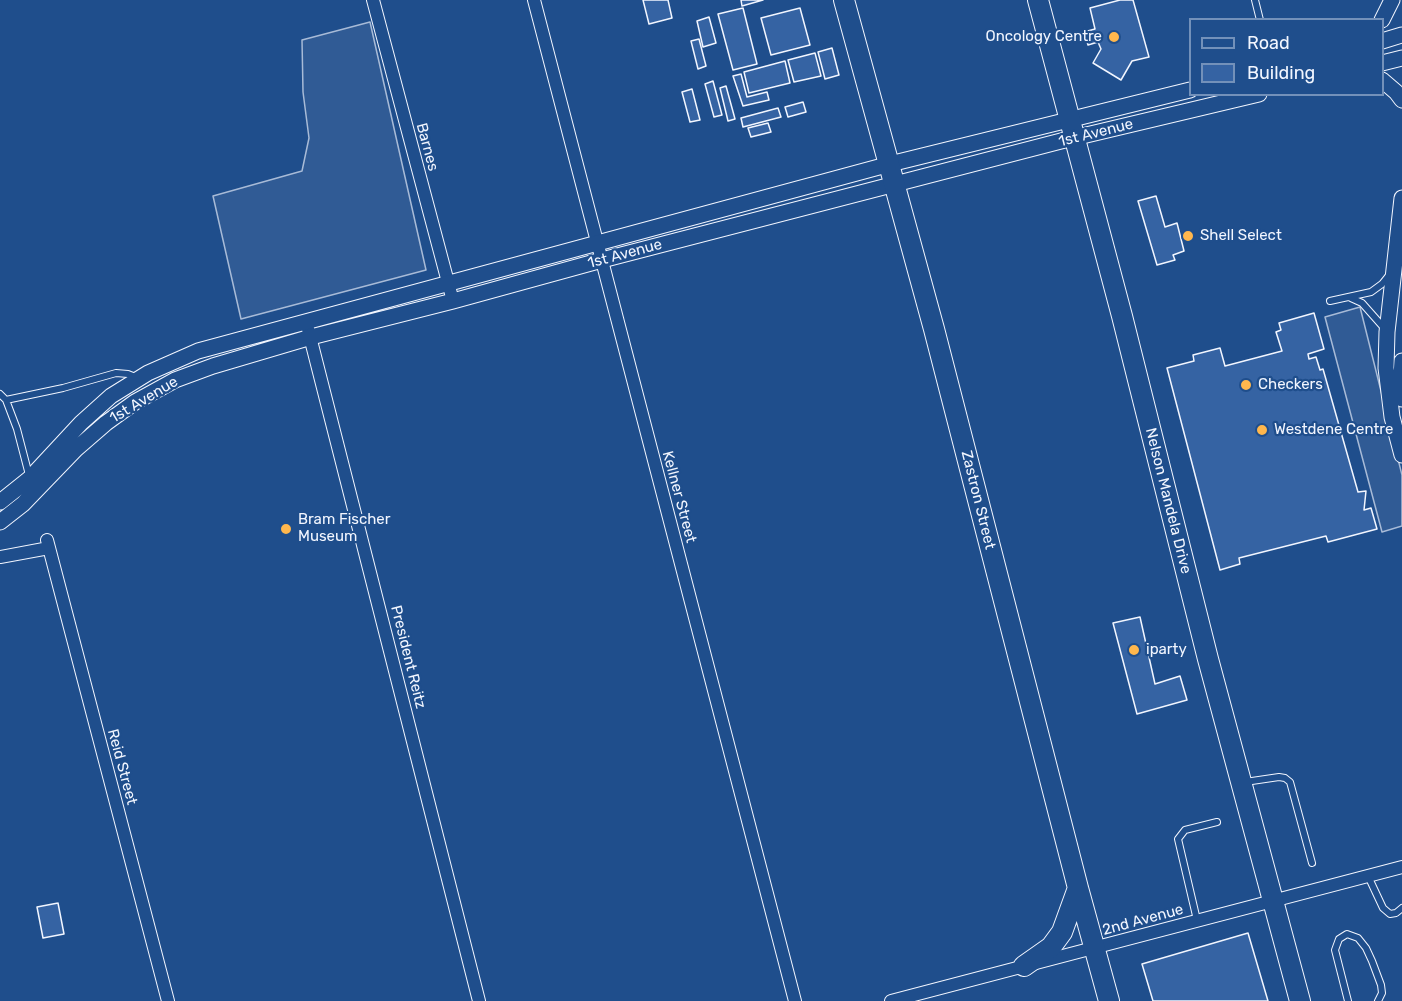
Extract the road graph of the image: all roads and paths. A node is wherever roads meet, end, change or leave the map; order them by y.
1 (373, 0) edge
2 (534, 0) edge
3 (844, 0) edge
4 (1038, 0) edge
5 (1255, 0) edge
6 (1392, 0) edge
7 (1260, 18) edge
8 (1383, 18) edge
9 (1402, 35) edge
10 (1384, 40) edge
11 (1402, 58) edge
12 (1384, 63) edge
13 (1384, 81) edge
14 (1189, 91) edge
15 (1248, 96) edge
16 (1402, 100) edge
17 (1072, 129) junction
18 (890, 164) junction
19 (895, 185) junction
20 (1402, 198) edge
21 (597, 242) junction
22 (602, 260) junction
23 (1393, 270) junction
24 (447, 284) junction
25 (1350, 297) junction
26 (453, 301) junction
27 (1330, 301) dead end
28 (306, 321) junction
29 (1387, 332) junction
30 (311, 337) junction
31 (1402, 361) edge
32 (143, 376) junction
33 (156, 390) junction
34 (0, 394) edge
35 (1402, 399) edge
36 (6, 400) junction
37 (1402, 455) edge
38 (29, 479) junction
39 (0, 502) edge
40 (0, 522) edge
41 (0, 557) edge
42 (1241, 783) junction
43 (1217, 822) dead end
44 (1312, 863) dead end
45 (1402, 867) edge
46 (1368, 876) junction
47 (1078, 888) junction
48 (1273, 901) junction
49 (1402, 908) edge
50 (1197, 921) junction
51 (1095, 948) junction
52 (1024, 966) junction
53 (168, 1001) edge
54 (479, 1001) edge
55 (795, 1001) edge
56 (891, 1001) edge
57 (1109, 1001) edge
58 (1300, 1001) edge
59 (1348, 1001) edge
60 (1378, 1001) edge

1 - 24 street, Barnes
2 - 21 street, Kellner Street
3 - 18 highway, Zastron Street
4 - 17 highway, Nelson Mandela Drive
5 - 7 lane
6 - 8 street
9 - 10 street
11 - 12 street
13 - 16 street
14 - 17 street, 1st Avenue
15 - 17 street, 1st Avenue
17 - 18 street, 1st Avenue
17 - 19 street, 1st Avenue
17 - 42 highway, Nelson Mandela Drive
18 - 19 highway, Zastron Street
18 - 21 street, 1st Avenue
19 - 22 street, 1st Avenue
19 - 47 highway, Zastron Street
20 - 23 street
21 - 22 street, Kellner Street
21 - 24 street, 1st Avenue
22 - 26 street, 1st Avenue
22 - 55 street, Kellner Street
23 - 25 lane
23 - 29 street
24 - 26 street, Barnes
24 - 28 street, 1st Avenue
25 - 27 lane
25 - 29 lane
26 - 30 street, 1st Avenue
28 - 30 street, President Reitz
28 - 32 street, 1st Avenue
29 - 37 street
30 - 33 street, 1st Avenue
30 - 54 street, President Reitz
31 - 35 street
32 - 33 street
32 - 36 lane
32 - 38 street, 1st Avenue
33 - 40 street, 1st Avenue
34 - 36 lane
36 - 38 lane
38 - 39 street, 1st Avenue
41 - 53 street, Reid Street
42 - 44 lane
42 - 48 highway, Nelson Mandela Drive
43 - 50 lane
45 - 46 street, 2nd Avenue
46 - 48 street, 2nd Avenue
46 - 49 lane
47 - 51 highway, Zastron Street
47 - 52 highway
48 - 50 street, 2nd Avenue
48 - 58 highway, Nelson Mandela Drive
50 - 51 street, 2nd Avenue
51 - 52 street, 2nd Avenue
51 - 57 highway, Zastron Street
52 - 56 street, 2nd Avenue
59 - 60 lane

